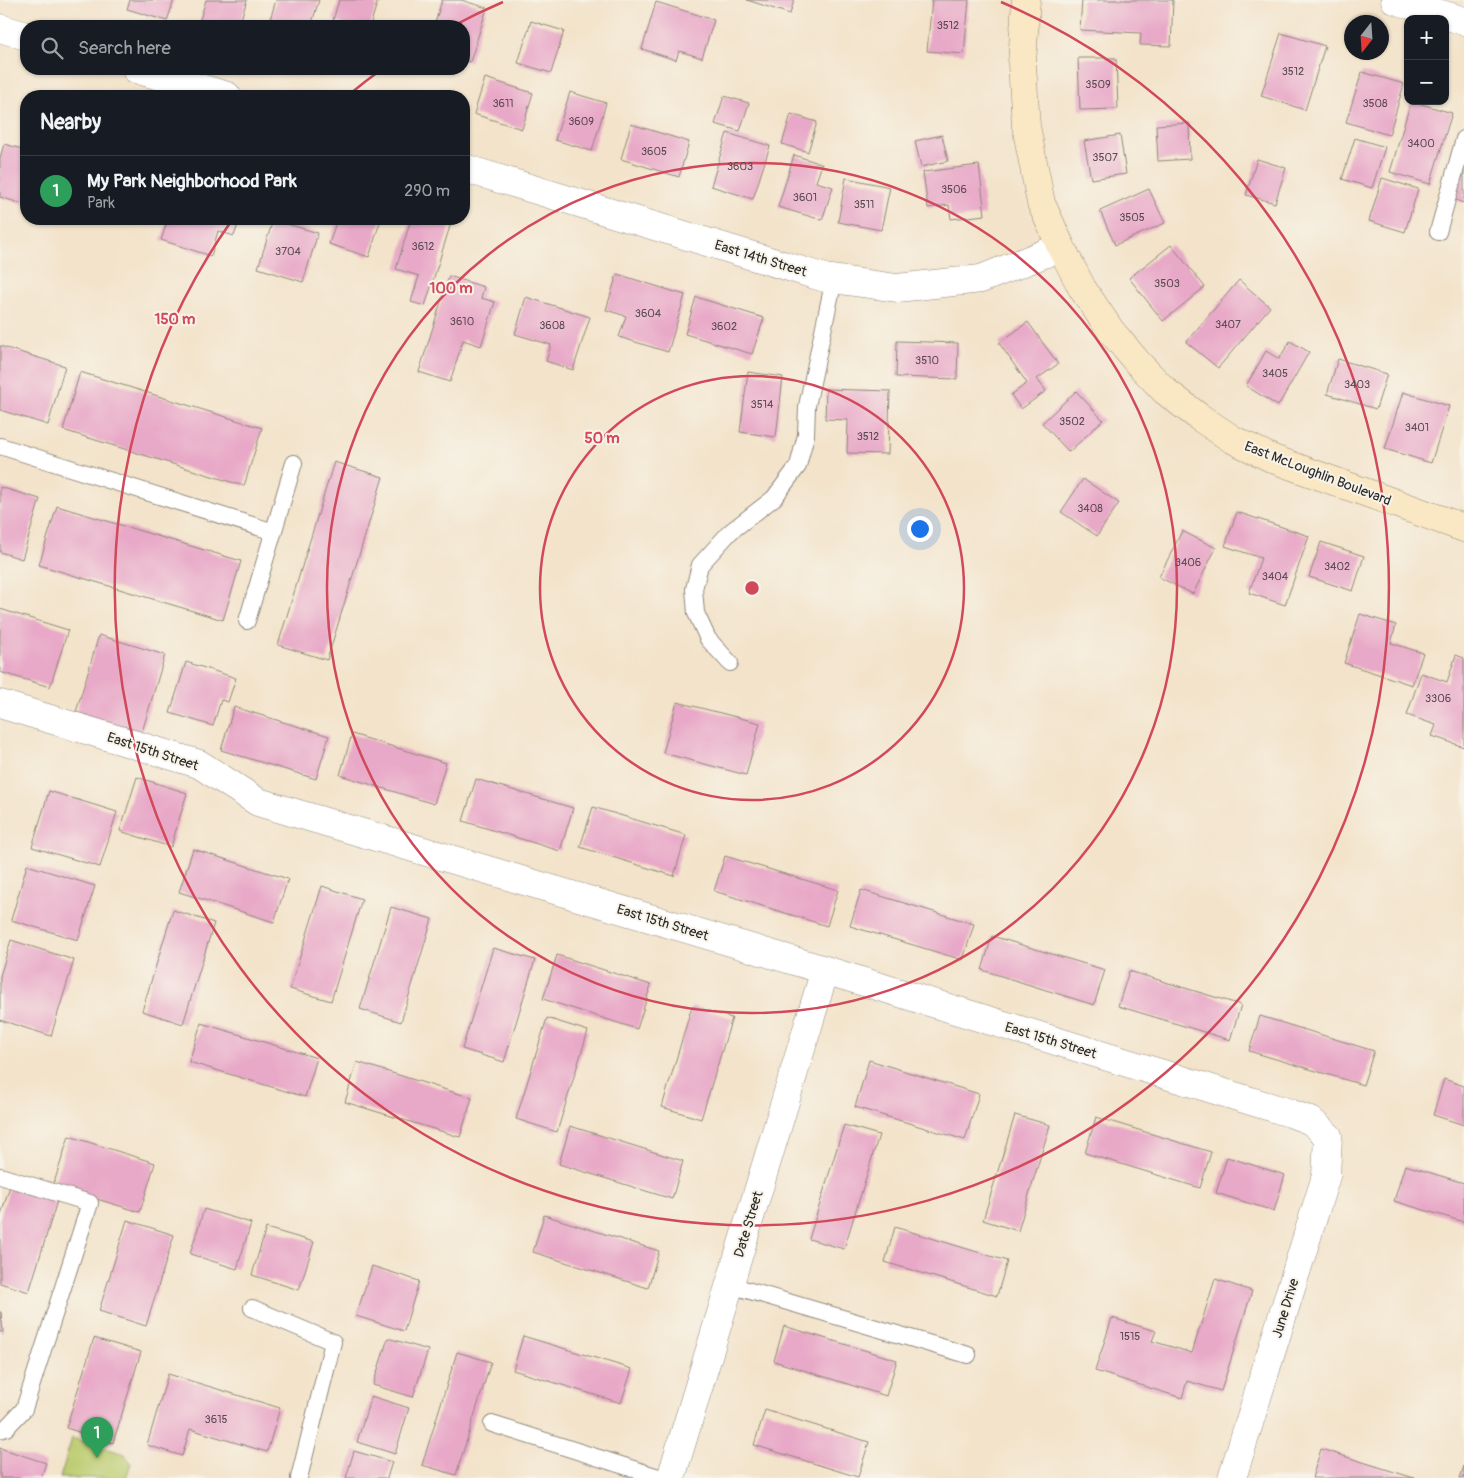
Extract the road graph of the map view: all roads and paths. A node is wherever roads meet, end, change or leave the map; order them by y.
1 (1026, 0) edge
2 (1395, 0) edge
3 (1464, 21) edge
4 (0, 28) edge
5 (20, 34) edge
6 (156, 75) edge
7 (207, 90) edge
8 (1464, 139) edge
9 (470, 170) edge
10 (1438, 232) dead end
11 (1061, 247) junction
12 (834, 279) junction
13 (0, 446) edge
14 (294, 463) dead end
15 (1464, 528) edge
16 (274, 532) junction
17 (247, 621) dead end
18 (730, 662) dead end
19 (1, 707) edge
20 (825, 970) junction
21 (1328, 1136) joint
22 (0, 1176) edge
23 (730, 1285) junction
24 (252, 1308) dead end
25 (968, 1355) dead end
26 (492, 1424) dead end
27 (0, 1430) edge
28 (299, 1478) edge
29 (662, 1478) edge
30 (671, 1478) edge
31 (1232, 1478) edge

1 - 11 street, East McLoughlin Boulevard
2 - 3 street
4 - 5 street
6 - 7 street
8 - 10 lane
9 - 12 street, East 14th Street
11 - 12 street, East 14th Street
11 - 15 street, East McLoughlin Boulevard
12 - 18 lane
13 - 16 lane
14 - 16 lane
16 - 17 lane
19 - 20 street, East 15th Street
20 - 21 street, East 15th Street
20 - 23 street, Date Street
21 - 31 street, June Drive
22 - 27 lane
23 - 25 lane
23 - 30 street, Date Street
24 - 28 lane
26 - 29 lane

